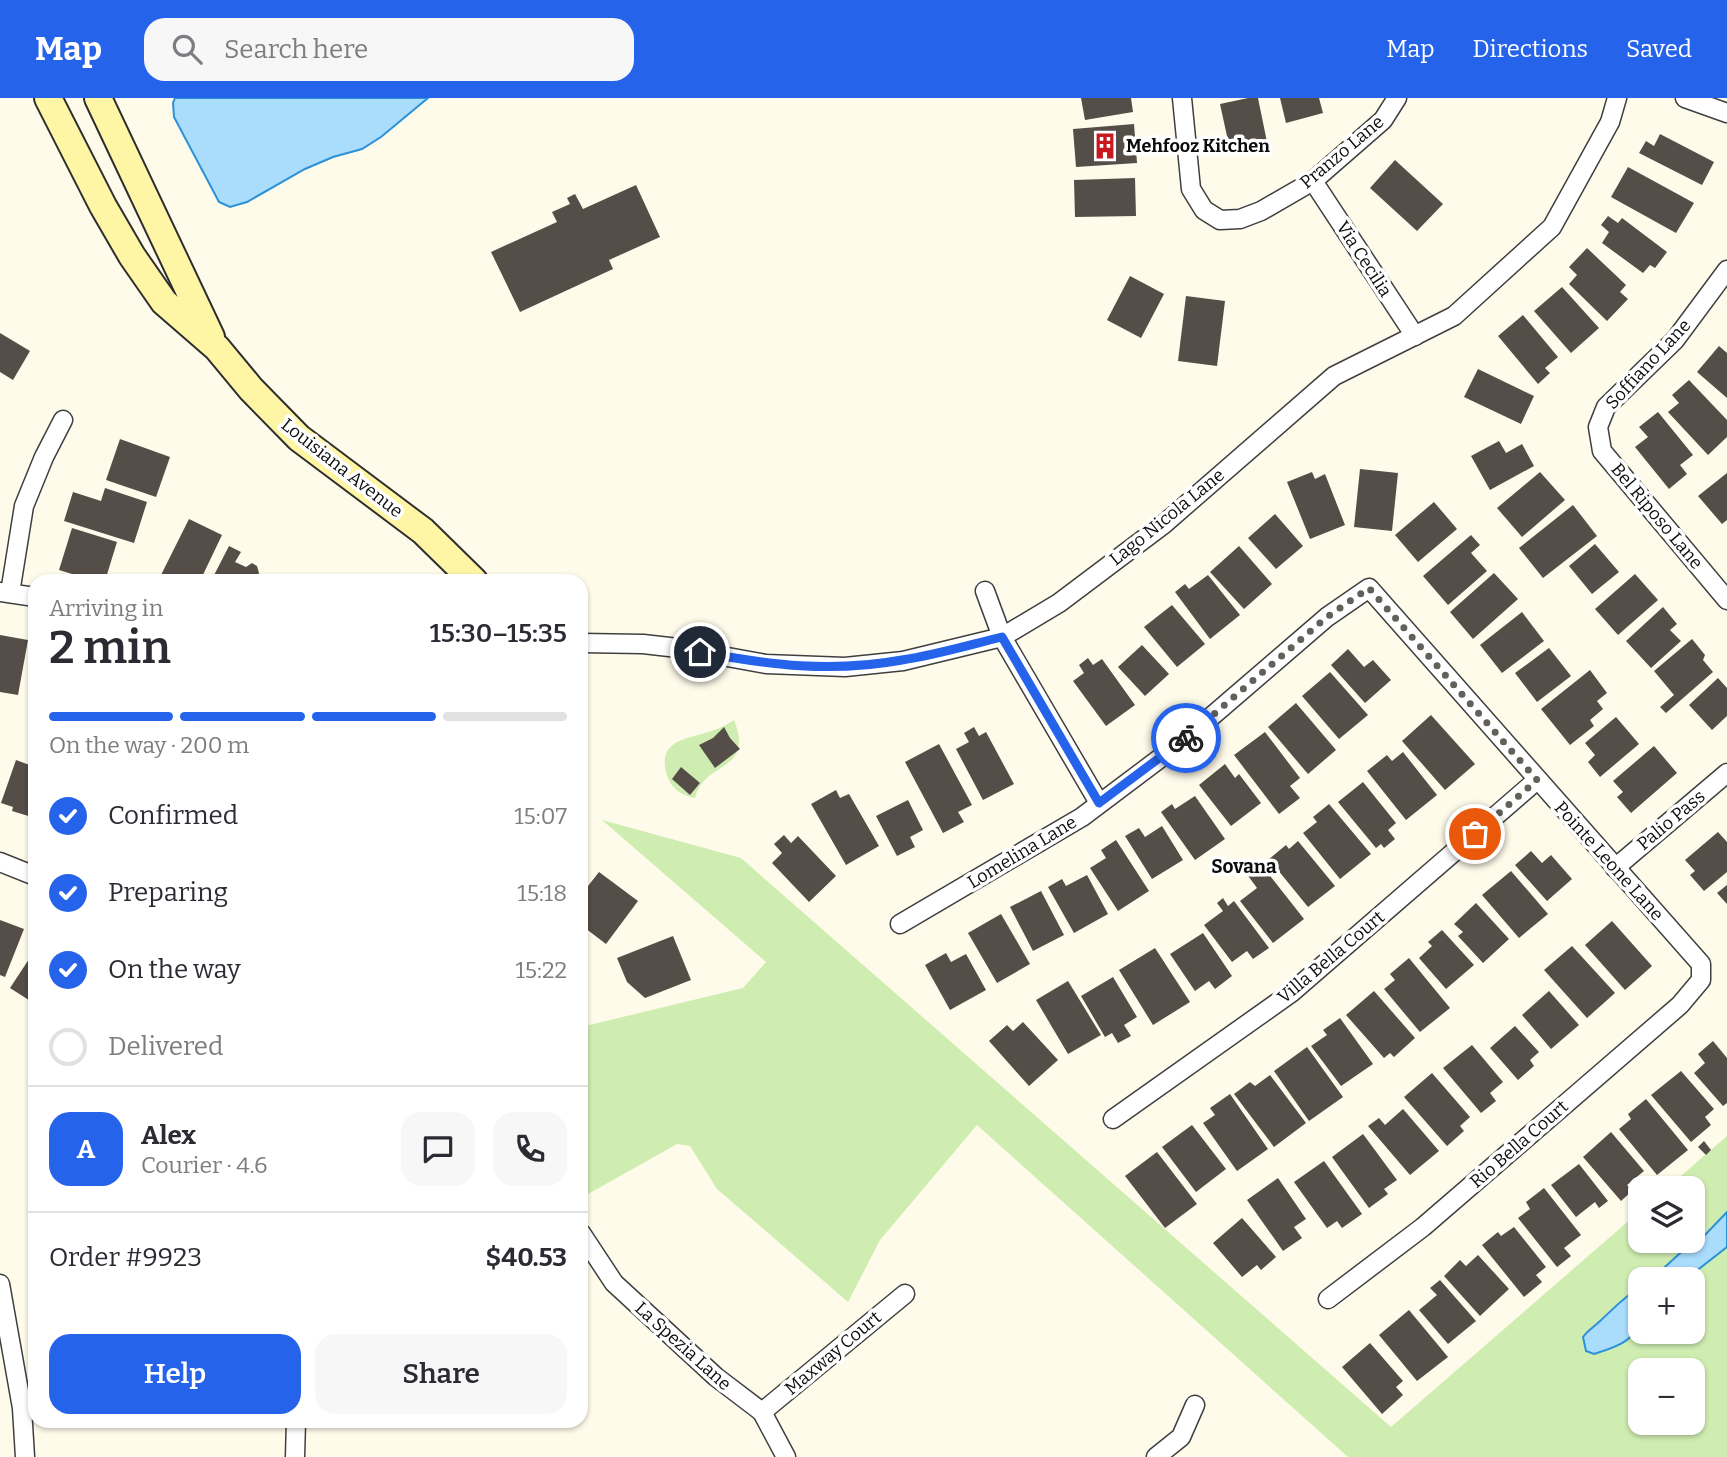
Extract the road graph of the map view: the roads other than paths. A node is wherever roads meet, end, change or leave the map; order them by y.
1 (48, 98) edge
2 (98, 98) edge
3 (1182, 98) edge
4 (1397, 98) edge
5 (1617, 98) edge
6 (1685, 98) edge
7 (1727, 113) edge
8 (1313, 181) junction
9 (1727, 270) edge
10 (1415, 336) junction
11 (217, 348) junction
12 (63, 420) dead end
13 (1598, 427) joint
14 (467, 574) edge
15 (1369, 588) joint
16 (985, 591) dead end
17 (5, 593) edge
18 (28, 596) edge
19 (1727, 600) edge
20 (1002, 637) junction
21 (588, 643) edge
22 (1727, 773) edge
23 (1537, 780) junction
24 (1099, 803) junction
25 (0, 862) edge
26 (1615, 868) junction
27 (28, 873) edge
28 (900, 925) dead end
29 (1701, 980) joint
30 (1113, 1119) dead end
31 (588, 1244) edge
32 (0, 1284) edge
33 (905, 1294) dead end
34 (1328, 1299) dead end
35 (1195, 1405) dead end
36 (762, 1412) junction
37 (296, 1428) edge
38 (25, 1457) edge
39 (295, 1457) edge
40 (786, 1457) edge
41 (1156, 1457) edge

1 - 11 street, Louisiana Avenue
2 - 11 street, Louisiana Avenue
3 - 8 street, Pranzo Lane
4 - 8 street, Pranzo Lane
5 - 10 street, Lago Nicola Lane
6 - 7 street
8 - 10 street, Via Cecilia
9 - 13 street, Soffiano Lane
10 - 20 street, Lago Nicola Lane
11 - 14 street, Louisiana Avenue
12 - 17 street
13 - 19 street, Bel Riposo Lane
15 - 23 street, Pointe Leone Lane
15 - 24 street, Lomelina Lane
16 - 20 street
17 - 18 street
20 - 21 street, Lago Nicola Lane
20 - 24 street
22 - 26 street, Palio Pass
23 - 26 street, Pointe Leone Lane
23 - 30 street, Villa Bella Court
24 - 28 street, Lomelina Lane
25 - 27 street
26 - 29 street, Pointe Leone Lane
29 - 34 street, Rio Bella Court
31 - 36 street, La Spezia Lane
32 - 38 street
33 - 36 street, Maxway Court
35 - 41 street
36 - 40 street, La Spezia Lane
37 - 39 street

